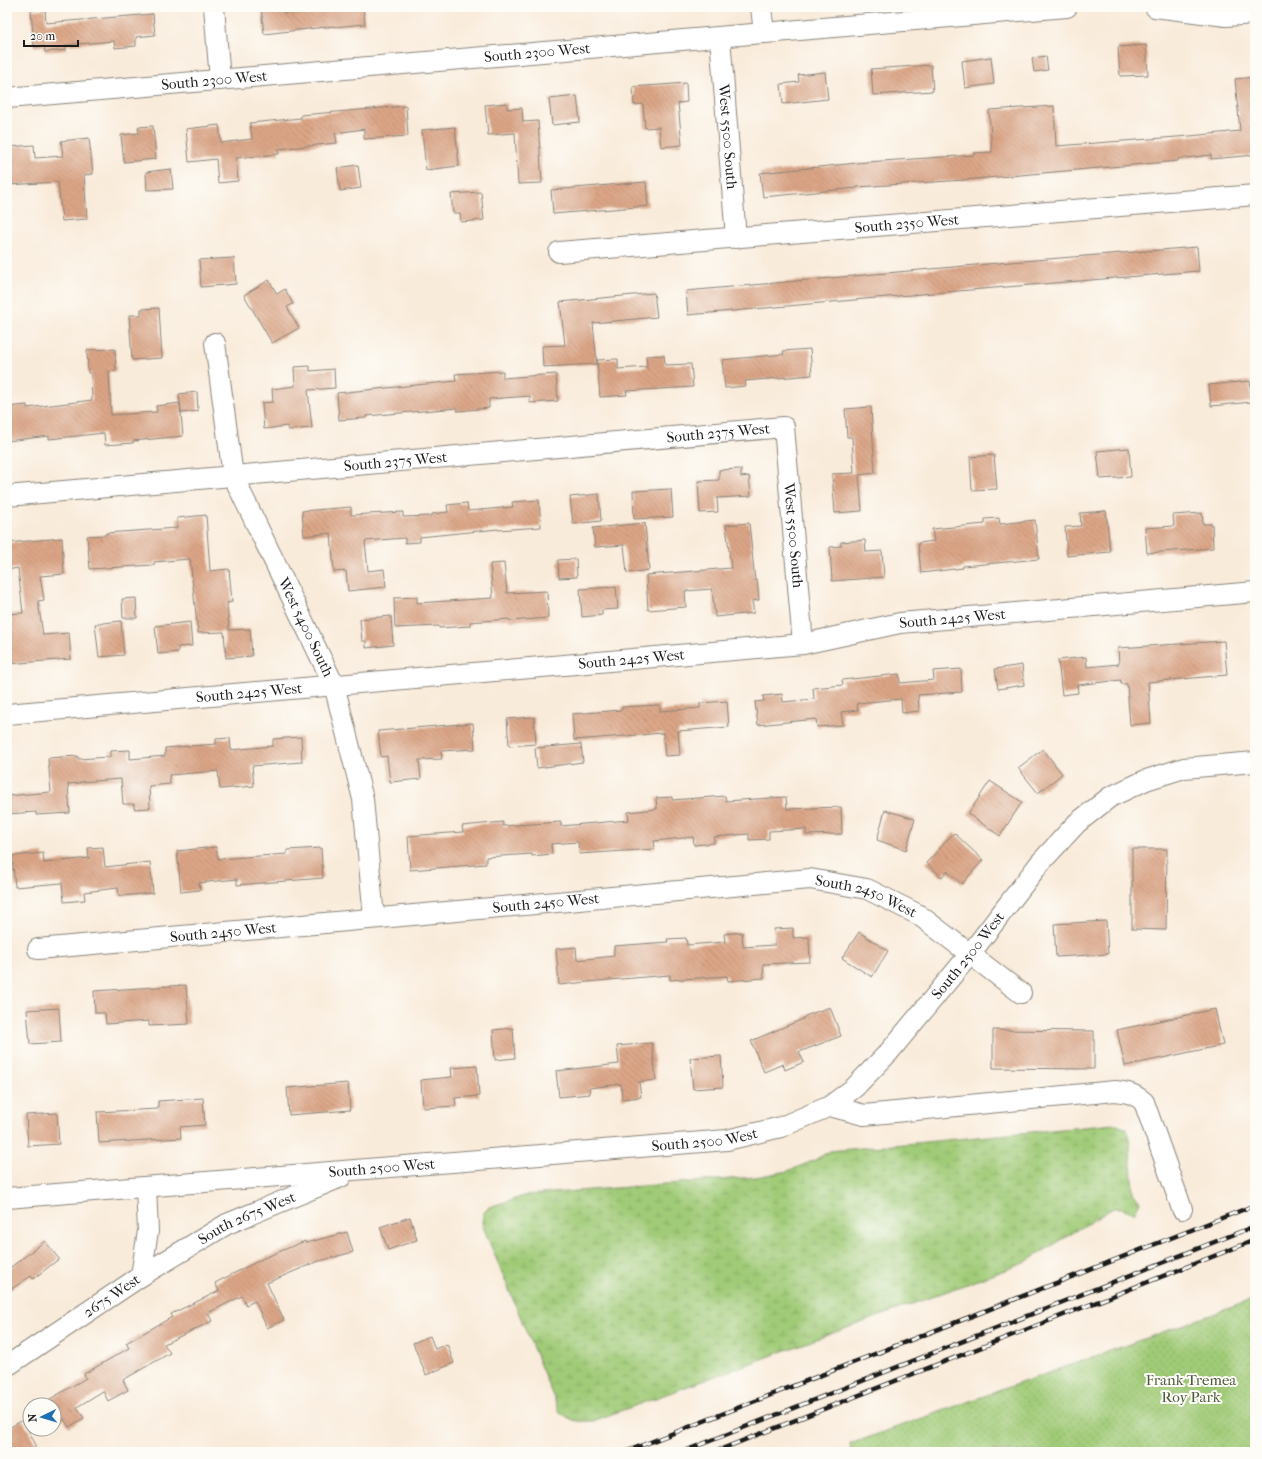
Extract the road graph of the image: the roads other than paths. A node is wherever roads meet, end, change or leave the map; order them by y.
1 (214, 7) edge
2 (761, 7) edge
3 (1067, 7) edge
4 (1155, 7) edge
5 (1255, 14) edge
6 (764, 33) junction
7 (720, 36) junction
8 (220, 80) junction
9 (7, 98) edge
10 (1255, 195) edge
11 (736, 238) junction
12 (559, 252) dead end
13 (215, 343) dead end
14 (784, 427) joint
15 (233, 476) junction
16 (7, 496) edge
17 (1255, 592) edge
18 (804, 644) junction
19 (334, 685) junction
20 (7, 714) edge
21 (1255, 762) edge
22 (374, 918) junction
23 (38, 949) dead end
24 (970, 954) junction
25 (1021, 993) dead end
26 (830, 1106) junction
27 (358, 1171) junction
28 (146, 1187) junction
29 (7, 1198) edge
30 (1182, 1209) dead end
31 (141, 1276) junction
32 (7, 1366) edge

1 - 8 street
2 - 6 street
3 - 6 street, South 2300 West
4 - 5 street
6 - 7 street, South 2300 West
7 - 8 street, South 2300 West
7 - 11 street, West 5500 South
8 - 9 street, South 2300 West
10 - 11 street, South 2350 West
11 - 12 street, South 2350 West
13 - 15 street, West 5400 South
14 - 15 street, South 2375 West
14 - 18 street, West 5500 South
15 - 16 street, South 2375 West
15 - 19 street, West 5400 South
17 - 18 street, South 2425 West
18 - 19 street, South 2425 West
19 - 20 street, South 2425 West
19 - 22 street, West 5400 South
21 - 24 street, South 2500 West
22 - 23 street, South 2450 West
22 - 24 street, South 2450 West
24 - 25 street, South 2450 West
24 - 26 street, South 2500 West
26 - 27 street, South 2500 West
26 - 30 street
27 - 28 street, South 2500 West
27 - 31 street, South 2675 West
28 - 29 street, South 2500 West
28 - 31 street, 2675 West
31 - 32 street, 2675 West

